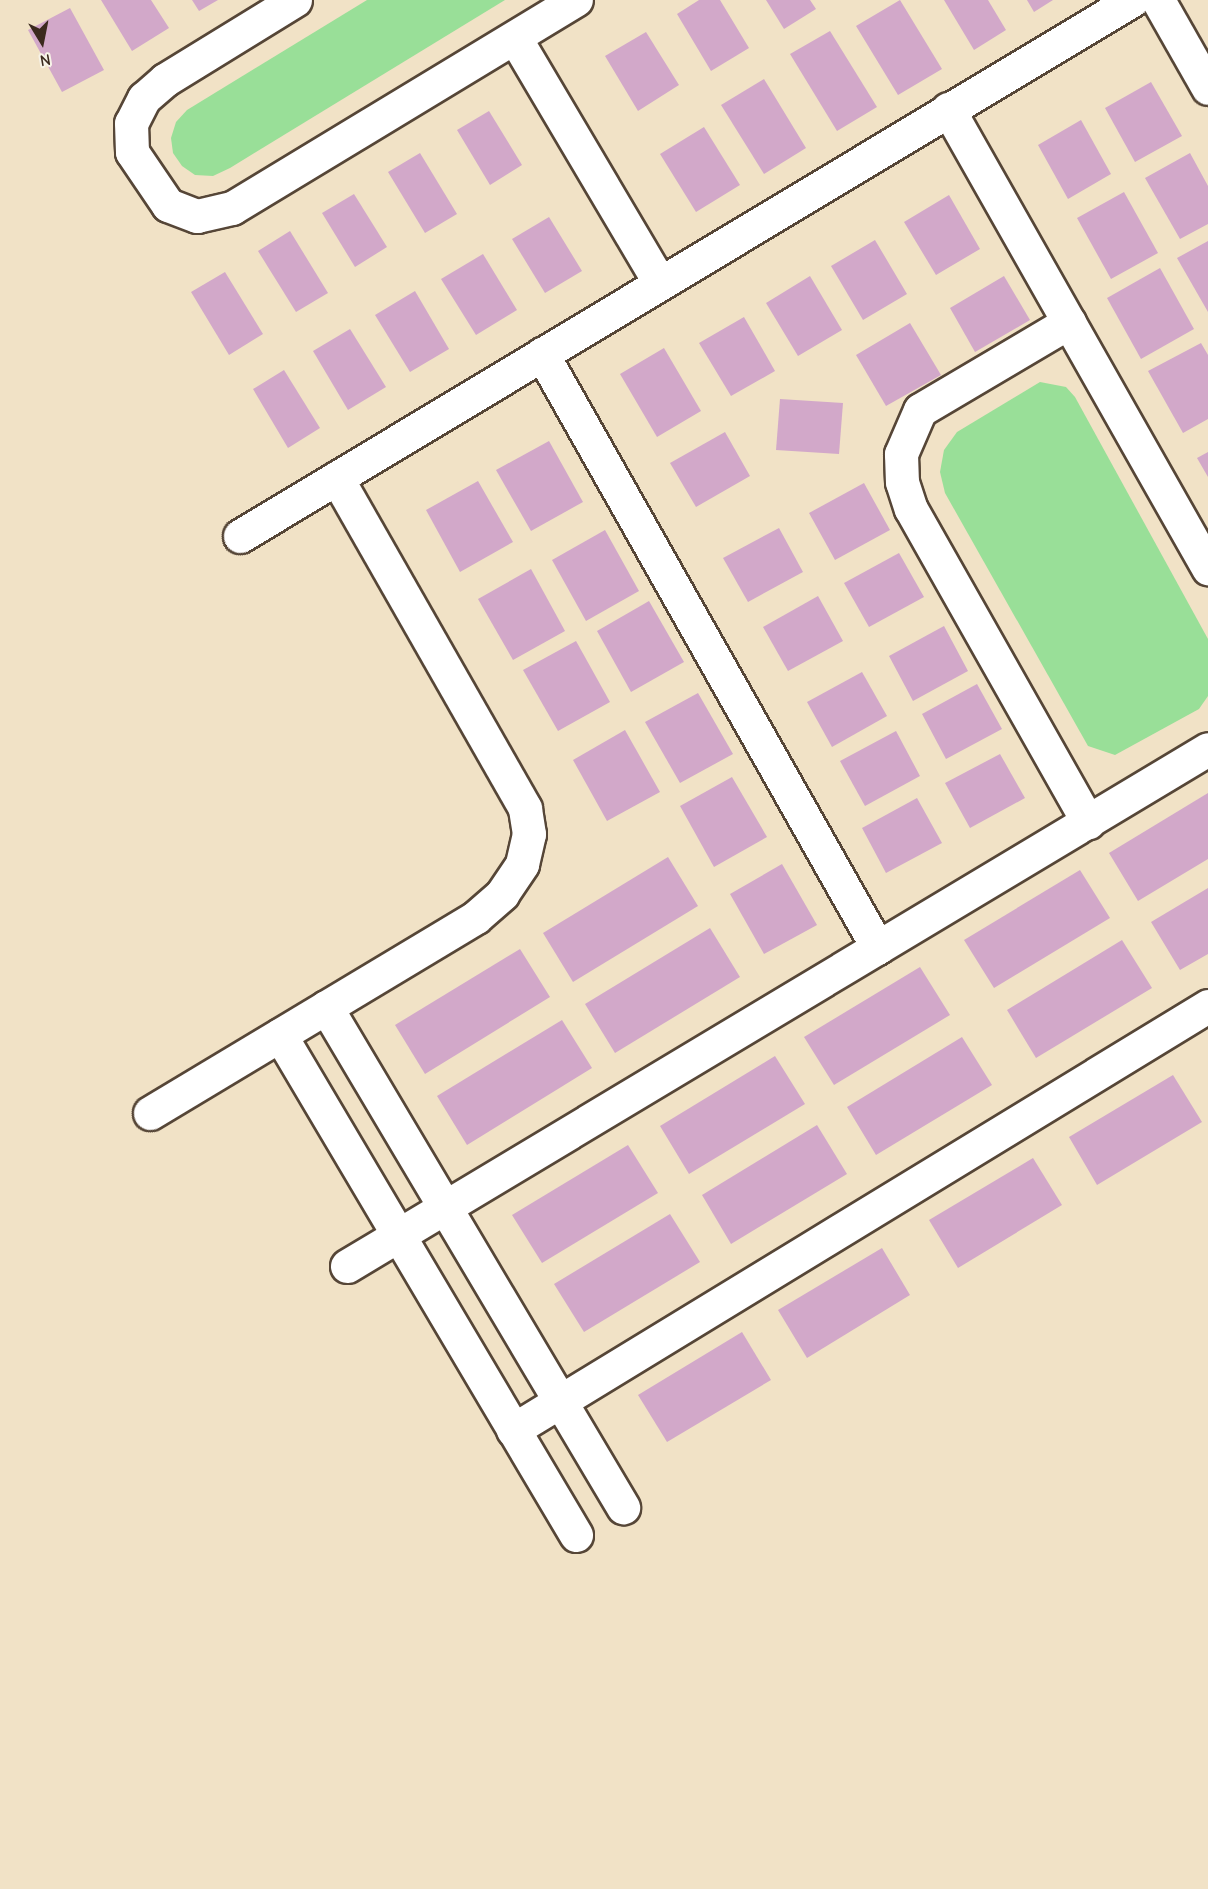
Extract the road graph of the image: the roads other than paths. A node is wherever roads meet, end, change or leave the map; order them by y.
1 (295, 0) edge
2 (576, 0) edge
3 (1132, 0) edge
4 (1158, 0) edge
5 (515, 38) junction
6 (1208, 88) edge
7 (948, 109) junction
8 (660, 283) junction
9 (1069, 322) junction
10 (542, 354) junction
11 (337, 478) junction
12 (240, 536) dead end
13 (1208, 568) edge
14 (1208, 750) edge
15 (1088, 822) junction
16 (878, 948) junction
17 (1208, 1006) edge
18 (326, 1007) junction
19 (280, 1035) junction
20 (150, 1113) dead end
21 (444, 1208) junction
22 (397, 1237) junction
23 (347, 1266) dead end
24 (560, 1401) junction
25 (513, 1430) junction
26 (623, 1507) dead end
27 (576, 1535) dead end

1 - 5 lane
2 - 5 lane
3 - 7 lane
4 - 6 lane
5 - 8 lane
7 - 8 lane
7 - 9 lane
8 - 10 lane
9 - 13 lane
9 - 15 lane
10 - 11 lane
10 - 16 lane
11 - 12 lane
11 - 18 lane
14 - 15 lane
15 - 16 lane
16 - 21 lane
17 - 24 lane
18 - 19 lane
18 - 21 lane
19 - 20 lane
19 - 22 lane
21 - 22 lane
21 - 24 lane
22 - 23 lane
22 - 25 lane
24 - 25 lane
24 - 26 lane
25 - 27 lane

